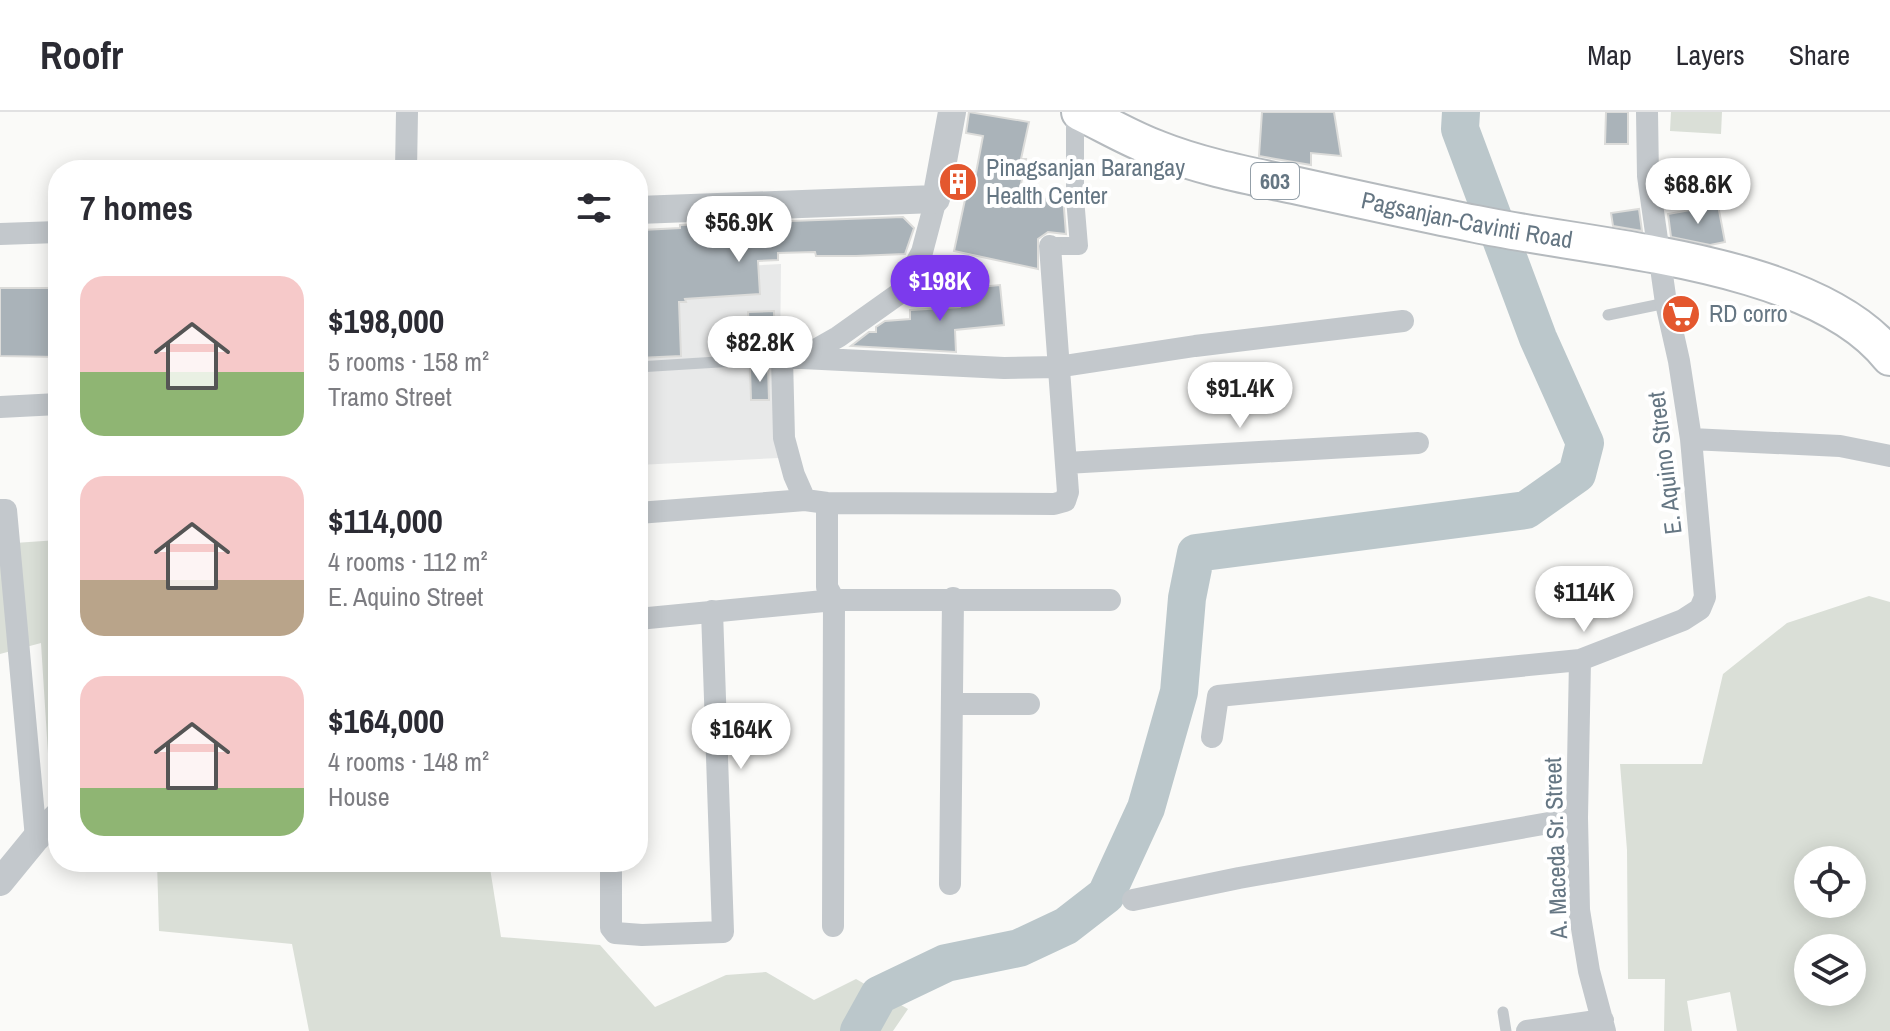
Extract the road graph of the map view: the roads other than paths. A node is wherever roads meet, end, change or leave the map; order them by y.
1 (407, 112) edge
2 (952, 112) edge
3 (1078, 112) edge
4 (1647, 112) edge
5 (406, 160) edge
6 (936, 199) junction
7 (648, 210) edge
8 (48, 232) edge
9 (0, 234) edge
10 (1050, 246) joint
11 (1660, 257) junction
12 (1666, 303) junction
13 (1608, 315) dead end
14 (1403, 321) dead end
15 (1890, 357) edge
16 (791, 358) junction
17 (648, 366) edge
18 (1057, 367) junction
19 (48, 405) edge
20 (0, 407) edge
21 (1691, 439) junction
22 (1418, 443) dead end
23 (1890, 456) edge
24 (1066, 463) junction
25 (816, 501) junction
26 (0, 510) edge
27 (648, 512) edge
28 (953, 598) junction
29 (834, 600) junction
30 (1110, 600) dead end
31 (712, 611) junction
32 (648, 618) edge
33 (1580, 660) junction
34 (952, 704) junction
35 (1029, 704) dead end
36 (1212, 737) dead end
37 (1577, 818) junction
38 (48, 826) edge
39 (36, 838) junction
40 (611, 872) edge
41 (0, 882) edge
42 (950, 884) dead end
43 (1133, 900) dead end
44 (833, 926) dead end
45 (1503, 1012) dead end
46 (1604, 1026) edge
47 (1506, 1031) edge
48 (1527, 1031) edge

1 - 5 street
2 - 6 street
3 - 10 street
3 - 11 main road, Pagsanjan-Cavinti Road / 603
4 - 11 street, E. Aquino Street
6 - 7 street
6 - 16 street
8 - 9 street
10 - 18 street
11 - 12 street, E. Aquino Street
11 - 15 main road, Pagsanjan-Cavinti Road / 603
12 - 13 lane
12 - 21 street, E. Aquino Street
14 - 18 street
16 - 17 lane
16 - 18 street
16 - 25 street
18 - 24 street
19 - 20 street
21 - 23 street
21 - 33 street, E. Aquino Street
22 - 24 street
24 - 25 street
25 - 27 street
25 - 29 street
26 - 39 street
28 - 29 street
28 - 30 street
28 - 34 street
29 - 31 street
29 - 44 street
31 - 32 street
31 - 40 street
33 - 36 street, E. Aquino Street
33 - 37 street, A. Maceda Sr. Street
34 - 35 street
34 - 42 street
37 - 43 street
37 - 46 street, A. Maceda Sr. Street
38 - 39 street
39 - 41 street
45 - 47 lane
46 - 48 street

